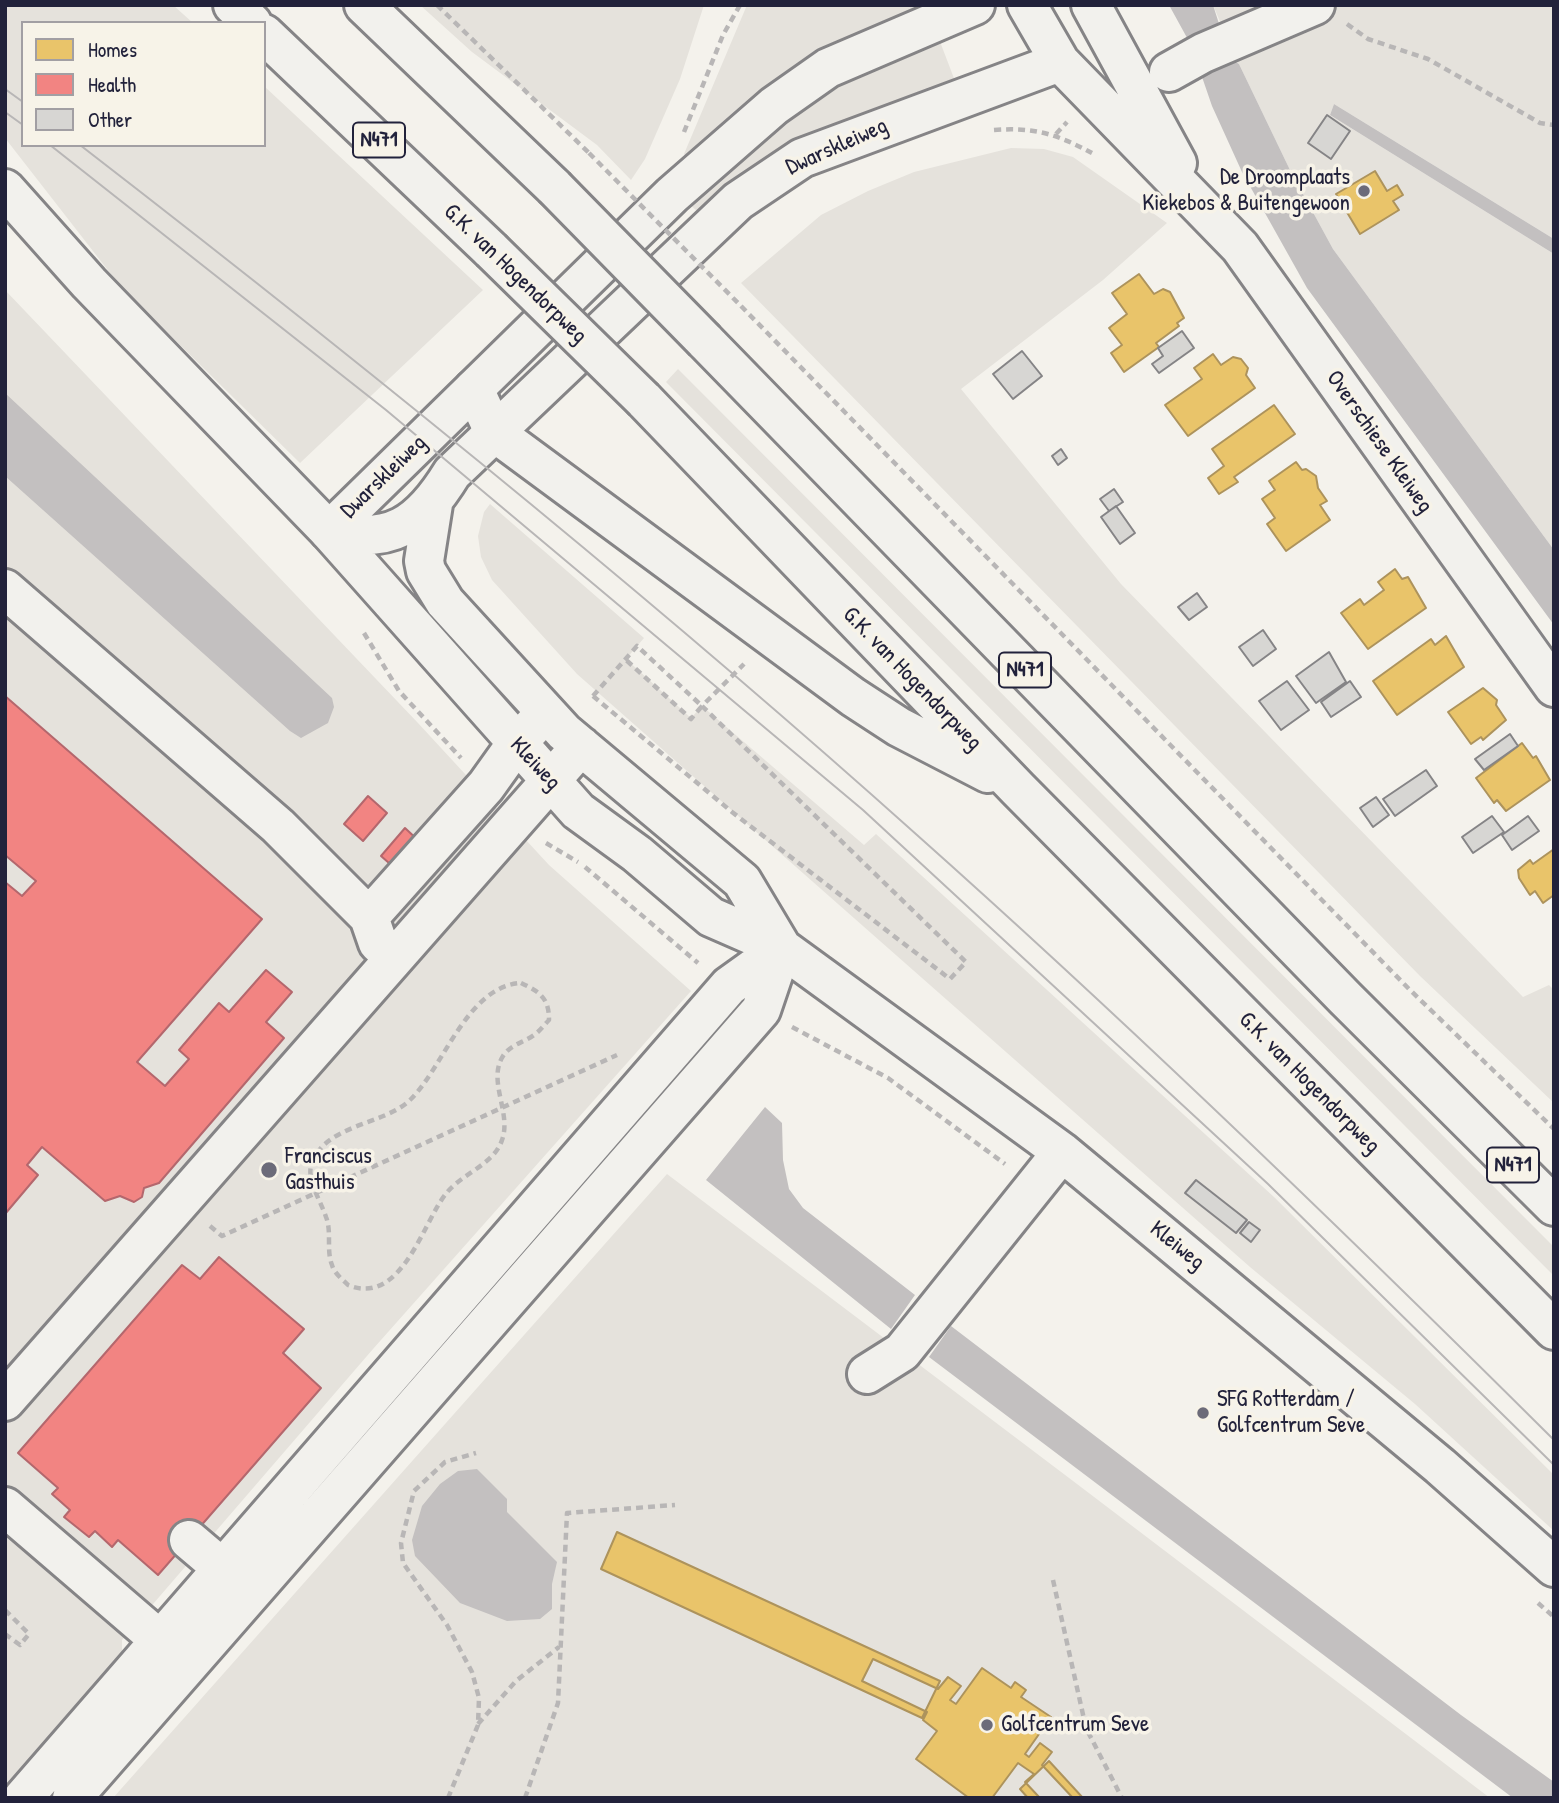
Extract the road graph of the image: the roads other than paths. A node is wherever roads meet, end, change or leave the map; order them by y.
1 (233, 5) edge
2 (364, 5) edge
3 (975, 5) edge
4 (1027, 5) edge
5 (1089, 5) edge
6 (1329, 11) edge
7 (250, 21) edge
8 (266, 36) edge
9 (1060, 62) junction
10 (1169, 72) dead end
11 (5, 189) edge
12 (1197, 202) junction
13 (474, 389) junction
14 (494, 432) junction
15 (433, 504) junction
16 (329, 531) junction
17 (5, 589) edge
18 (1554, 687) edge
19 (545, 714) junction
20 (516, 744) junction
21 (582, 746) junction
22 (550, 781) junction
23 (1018, 789) junction
24 (369, 917) junction
25 (782, 948) junction
26 (394, 958) junction
27 (1473, 1124) junction
28 (1062, 1152) junction
29 (1554, 1189) edge
30 (1554, 1206) edge
31 (1554, 1330) edge
32 (867, 1374) dead end
33 (5, 1401) edge
34 (5, 1507) edge
35 (189, 1540) dead end
36 (1554, 1567) edge
37 (237, 1581) junction
38 (160, 1641) junction
39 (14, 1796) edge
40 (72, 1798) edge

1 - 7 street
2 - 27 street, N471, bridge
3 - 13 street, Dwarskleiweg
4 - 9 street, Overschiese Kleiweg
5 - 9 street, Overschiese Kleiweg
5 - 12 street, Overschiese Kleiweg
6 - 10 street
8 - 23 street, G.K. van Hogendorpweg / N471, bridge
9 - 12 street, Overschiese Kleiweg
9 - 14 street, Dwarskleiweg
11 - 16 street, Kleiweg
12 - 18 street, Overschiese Kleiweg
13 - 14 street
13 - 16 street, Dwarskleiweg
14 - 15 street, Dwarskleiweg
14 - 23 street
15 - 16 street, Dwarskleiweg
15 - 19 street, Kleiweg
16 - 20 street, Kleiweg
17 - 24 street
19 - 20 street
19 - 21 street, Kleiweg
20 - 22 street, Kleiweg
20 - 24 street
21 - 22 street
21 - 25 street, Kleiweg
22 - 25 street, Kleiweg
22 - 26 street
23 - 31 street, G.K. van Hogendorpweg / N471
24 - 26 street
25 - 28 street, Kleiweg
25 - 37 street
25 - 37 street
26 - 33 street
27 - 29 street
27 - 30 street, N471
28 - 32 street
28 - 36 street, Kleiweg
34 - 38 street
35 - 37 street
37 - 38 street
37 - 40 street
38 - 39 street

